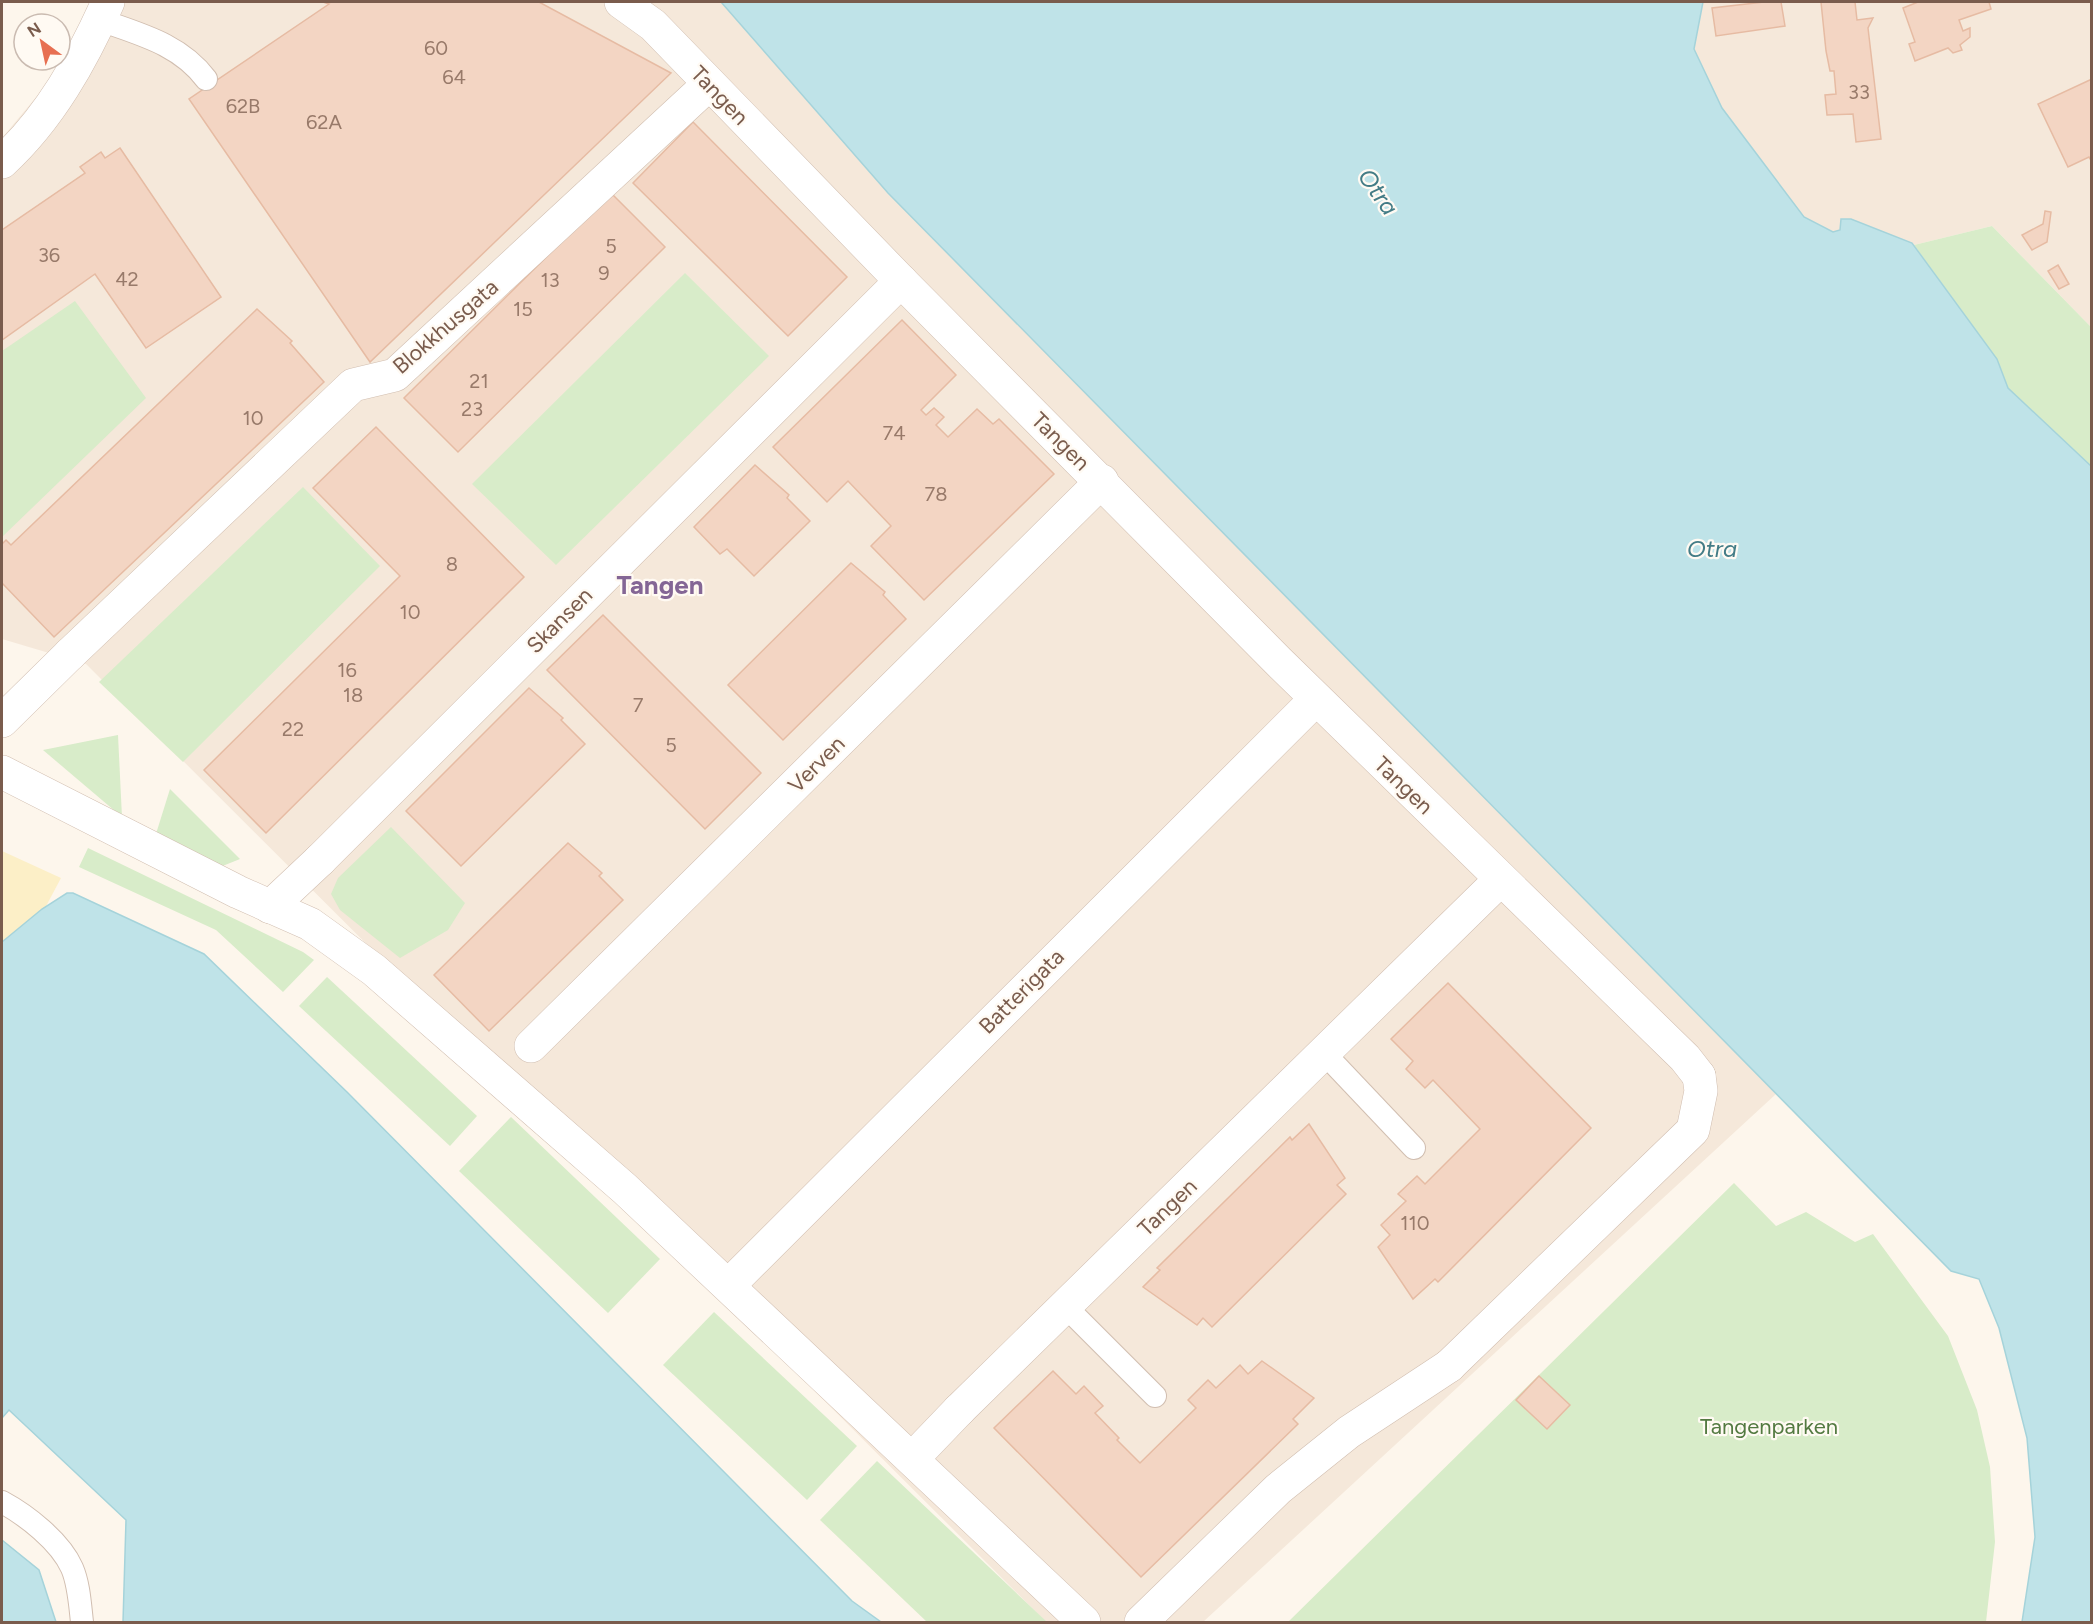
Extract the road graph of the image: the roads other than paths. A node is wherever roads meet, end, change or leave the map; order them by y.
1 (621, 2) edge
2 (104, 11) edge
3 (206, 79) dead end
4 (709, 84) junction
5 (2, 162) edge
6 (901, 281) junction
7 (1102, 481) junction
8 (1316, 699) junction
9 (2, 721) edge
10 (2, 772) edge
11 (1500, 880) junction
12 (270, 907) junction
13 (1324, 1053) junction
14 (498, 1079) junction
15 (1414, 1148) dead end
16 (729, 1285) junction
17 (1065, 1306) junction
18 (1155, 1396) dead end
19 (912, 1459) junction
20 (2, 1502) edge
21 (82, 1623) edge
22 (1084, 1623) edge
23 (1142, 1623) edge

1 - 4 street, Tangen
2 - 3 lane
2 - 5 street
4 - 6 street, Tangen
4 - 9 street, Blokkhusgata
6 - 7 street, Tangen
6 - 12 street, Skansen
7 - 8 street, Tangen
7 - 14 street, Verven
8 - 11 street, Tangen
8 - 16 street, Batterigata
10 - 12 street
11 - 13 street, Tangen
11 - 23 street, Tangen
12 - 14 street
13 - 15 lane
13 - 17 street, Tangen
14 - 16 street
16 - 19 street
17 - 18 lane
17 - 19 street, Tangen
19 - 22 street
20 - 21 lane

